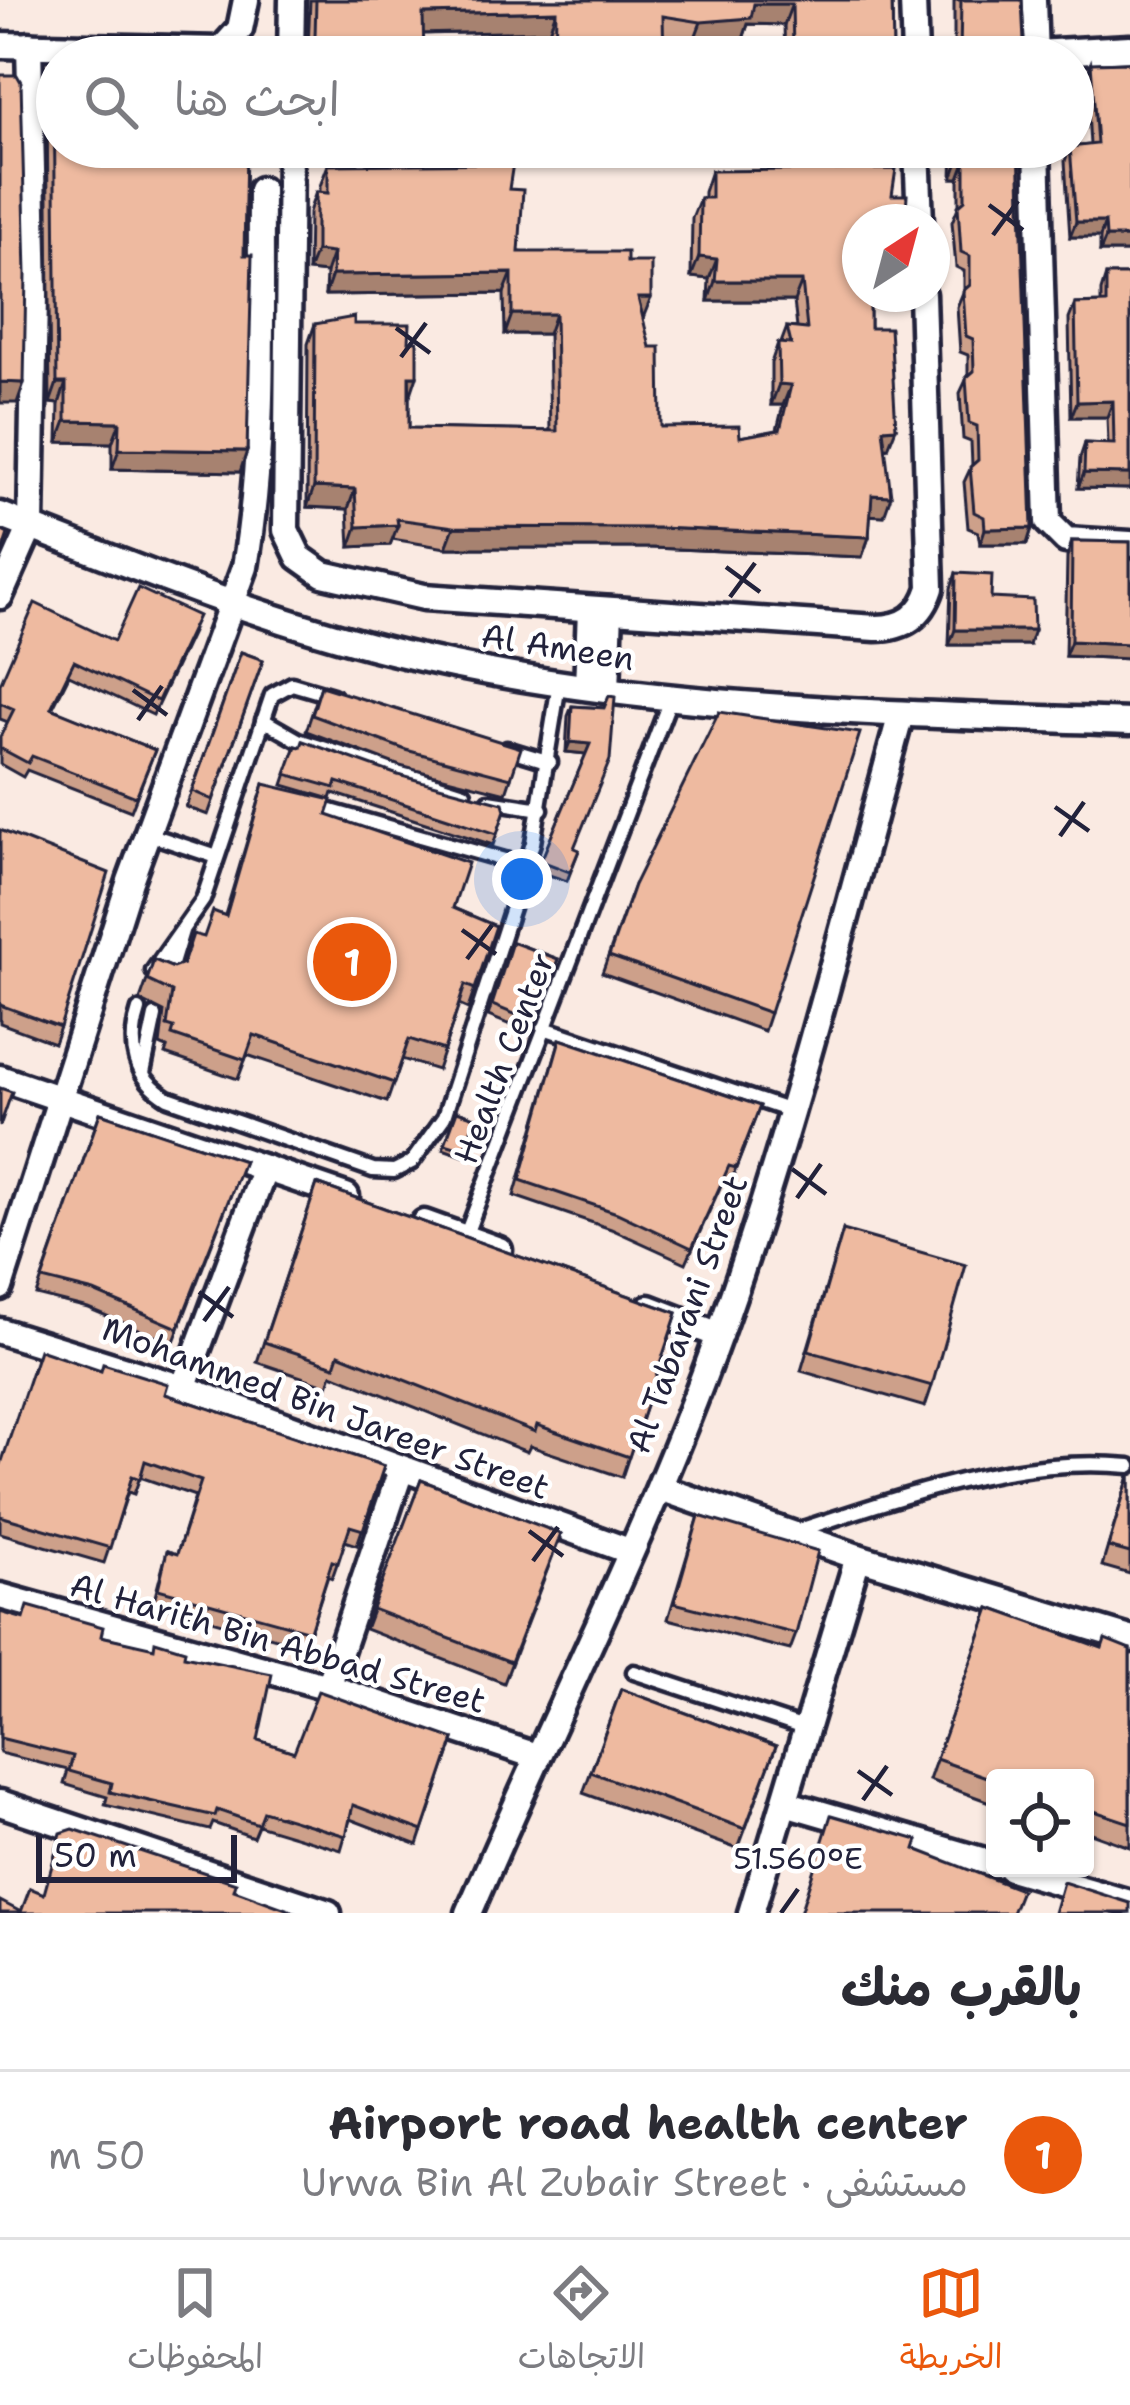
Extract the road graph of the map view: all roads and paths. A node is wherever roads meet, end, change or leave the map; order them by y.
1 (246, 0) edge
2 (292, 0) edge
3 (913, 0) edge
4 (1033, 0) edge
5 (234, 36) edge
6 (291, 36) edge
7 (914, 36) edge
8 (1034, 36) edge
9 (0, 45) edge
10 (29, 45) junction
11 (36, 45) edge
12 (1130, 48) edge
13 (1094, 51) edge
14 (290, 168) edge
15 (918, 168) edge
16 (1038, 168) edge
17 (261, 190) dead end
18 (919, 204) edge
19 (923, 312) edge
20 (0, 514) edge
21 (31, 526) junction
22 (1130, 544) edge
23 (0, 596) edge
24 (230, 606) junction
25 (600, 610) junction
26 (560, 684) junction
27 (597, 688) junction
28 (671, 697) junction
29 (346, 700) edge
30 (901, 714) junction
31 (263, 720) junction
32 (1130, 722) edge
33 (482, 741) edge
34 (550, 762) junction
35 (242, 784) junction
36 (263, 791) edge
37 (305, 804) edge
38 (542, 809) junction
39 (146, 834) junction
40 (217, 857) junction
41 (526, 866) junction
42 (182, 929) junction
43 (153, 971) edge
44 (168, 977) edge
45 (139, 1010) dead end
46 (155, 1016) dead end
47 (544, 1028) junction
48 (143, 1076) junction
49 (0, 1078) edge
50 (62, 1098) junction
51 (793, 1112) junction
52 (265, 1168) junction
53 (465, 1237) junction
54 (529, 1262) edge
55 (0, 1287) edge
56 (634, 1302) edge
57 (0, 1331) edge
58 (719, 1335) junction
59 (183, 1388) junction
60 (1130, 1466) edge
61 (401, 1470) junction
62 (660, 1488) junction
63 (789, 1533) junction
64 (628, 1551) junction
65 (858, 1557) junction
66 (0, 1596) edge
67 (1130, 1639) edge
68 (634, 1672) dead end
69 (328, 1687) junction
70 (807, 1729) junction
71 (536, 1756) junction
72 (0, 1803) edge
73 (785, 1803) junction
74 (986, 1861) edge
75 (1041, 1877) edge
76 (254, 1902) edge
77 (1130, 1903) edge
78 (328, 1913) edge
79 (469, 1913) edge
80 (751, 1913) edge

1 - 5 street
2 - 6 street
3 - 7 street
4 - 8 street
9 - 10 street
10 - 11 street
10 - 21 street
12 - 13 street
14 - 25 street
15 - 18 street
16 - 22 street
17 - 24 street
19 - 25 street
20 - 21 street, Al Ameen
21 - 23 street
21 - 24 street, Al Ameen
24 - 26 street, Al Ameen
24 - 39 street
25 - 27 street
26 - 27 street, Al Ameen
26 - 34 lane
27 - 28 street, Al Ameen
28 - 30 street, Al Ameen
28 - 47 lane, Health Center
29 - 31 lane
30 - 32 street, Al Ameen
30 - 51 street, Al Tabarani Street
31 - 35 lane
31 - 38 lane
33 - 34 lane
34 - 38 lane
35 - 36 lane
35 - 40 lane
37 - 41 lane
38 - 41 lane
39 - 40 lane
39 - 50 street
40 - 42 lane
41 - 48 lane
42 - 43 lane
42 - 44 lane
45 - 48 lane
46 - 48 lane
47 - 51 lane
47 - 53 lane, Health Center
49 - 50 street
50 - 52 street
50 - 55 street
51 - 58 street, Al Tabarani Street
52 - 53 street
52 - 59 street
53 - 54 street
56 - 58 street
57 - 59 street, Mohammed Bin Jareer Street
58 - 62 street, Al Tabarani Street
59 - 61 street, Mohammed Bin Jareer Street
60 - 63 lane
61 - 64 street, Mohammed Bin Jareer Street
61 - 69 street
62 - 63 street
62 - 64 street, Al Tabarani Street
63 - 65 street
64 - 71 street, Al Tabarani Street
65 - 67 street
65 - 70 street
66 - 69 street, Al Harith Bin Abbad Street
68 - 70 lane
69 - 71 street, Al Harith Bin Abbad Street
70 - 73 street
71 - 79 street, Al Tabarani Street
72 - 76 street
73 - 74 street
73 - 80 street
75 - 77 street
76 - 78 street

